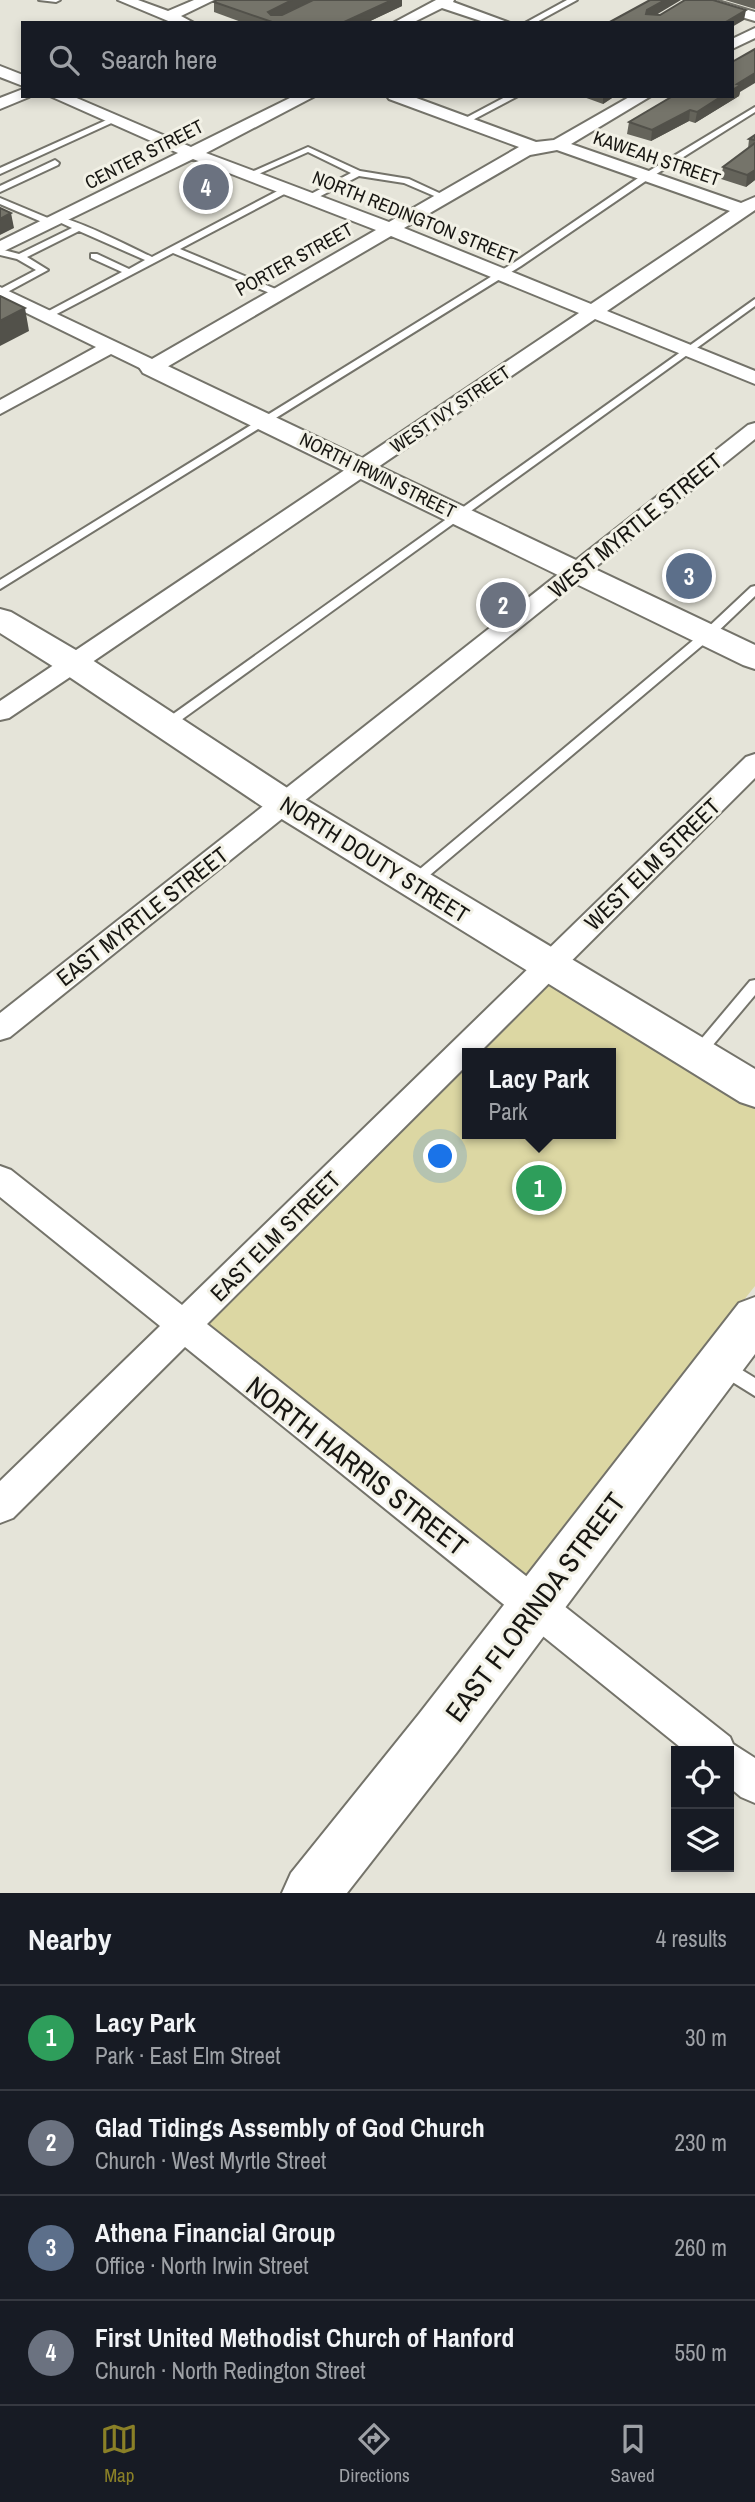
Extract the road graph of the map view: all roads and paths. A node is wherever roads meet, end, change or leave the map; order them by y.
1 (43, 0) edge
2 (56, 0) edge
3 (124, 0) edge
4 (206, 0) edge
5 (573, 0) edge
6 (694, 1) edge
7 (444, 2) edge
8 (169, 16) junction
9 (755, 17) edge
10 (182, 21) edge
11 (404, 21) edge
12 (497, 21) edge
13 (533, 21) edge
14 (755, 32) edge
15 (734, 45) edge
16 (0, 71) edge
17 (21, 80) edge
18 (21, 95) edge
19 (63, 98) edge
20 (303, 98) edge
21 (400, 98) edge
22 (510, 98) edge
23 (640, 98) edge
24 (0, 104) edge
25 (755, 109) edge
26 (114, 120) junction
27 (462, 121) junction
28 (558, 145) junction
29 (534, 147) junction
30 (192, 153) junction
31 (55, 163) dead end
32 (0, 171) edge
33 (358, 173) junction
34 (251, 174) junction
35 (647, 176) junction
36 (0, 188) edge
37 (287, 189) junction
38 (310, 198) junction
39 (446, 198) junction
40 (0, 201) edge
41 (749, 206) edge
42 (56, 221) junction
43 (80, 227) junction
44 (390, 229) junction
45 (172, 249) junction
46 (0, 250) edge
47 (94, 256) dead end
48 (20, 257) junction
49 (152, 260) junction
50 (129, 272) junction
51 (502, 274) junction
52 (275, 292) junction
53 (0, 293) edge
54 (755, 302) edge
55 (594, 311) junction
56 (46, 316) junction
57 (110, 347) junction
58 (688, 350) junction
59 (153, 367) junction
60 (755, 378) edge
61 (0, 408) edge
62 (263, 420) junction
63 (755, 429) edge
64 (363, 468) junction
65 (459, 515) junction
66 (576, 572) junction
67 (0, 585) edge
68 (755, 590) edge
69 (0, 619) edge
70 (708, 635) junction
71 (755, 658) edge
72 (75, 664) junction
73 (0, 712) edge
74 (166, 725) junction
75 (755, 763) edge
76 (285, 804) junction
77 (413, 882) junction
78 (549, 965) junction
79 (755, 985) edge
80 (0, 1029) edge
81 (465, 1048) edge
82 (462, 1051) edge
83 (696, 1055) junction
84 (755, 1090) edge
85 (0, 1179) edge
86 (755, 1318) edge
87 (183, 1327) junction
88 (738, 1377) edge
89 (0, 1506) edge
90 (536, 1606) junction
91 (710, 1746) edge
92 (734, 1766) edge
93 (755, 1783) edge
94 (311, 1893) edge

1 - 2 lane
3 - 8 street
4 - 8 street
5 - 13 lane
6 - 9 street
7 - 11 street
7 - 12 street
8 - 10 street
14 - 15 street
16 - 17 street
18 - 24 street
19 - 26 street, NORTH REDINGTON STREET
20 - 30 street, CENTER STREET
21 - 27 street
22 - 27 lane
23 - 28 street, PORTER STREET
25 - 35 lane
26 - 30 street, NORTH REDINGTON STREET
26 - 32 lane
27 - 29 street
28 - 29 street, PORTER STREET
28 - 35 street, KAWEAH STREET
29 - 39 street, PORTER STREET
30 - 34 street, NORTH REDINGTON STREET
30 - 42 street, CENTER STREET
31 - 36 lane
33 - 34 lane
33 - 38 lane
33 - 39 lane
34 - 37 street, NORTH REDINGTON STREET
35 - 41 street, KAWEAH STREET
35 - 51 lane
37 - 38 street, NORTH REDINGTON STREET
37 - 45 lane
38 - 44 street, NORTH REDINGTON STREET
39 - 44 street, PORTER STREET
40 - 42 lane
41 - 55 street, WEST IVY STREET
42 - 43 lane
42 - 46 street, CENTER STREET
43 - 48 lane
43 - 49 lane
44 - 51 street, NORTH REDINGTON STREET
44 - 52 street, PORTER STREET
45 - 49 lane
45 - 52 lane
46 - 48 lane
47 - 50 lane
48 - 53 lane
49 - 50 lane
50 - 56 lane
51 - 55 street, NORTH REDINGTON STREET
51 - 62 lane
52 - 59 street, PORTER STREET
53 - 56 street, NORTH IRWIN STREET
54 - 58 lane
55 - 58 street, NORTH REDINGTON STREET
55 - 64 street, WEST IVY STREET
56 - 57 street, NORTH IRWIN STREET
57 - 59 street, NORTH IRWIN STREET
57 - 61 street
58 - 60 street, NORTH REDINGTON STREET
58 - 65 lane
59 - 62 street, NORTH IRWIN STREET
62 - 64 street, NORTH IRWIN STREET
62 - 67 lane
63 - 66 street, WEST MYRTLE STREET
64 - 65 street, NORTH IRWIN STREET
64 - 72 street, WEST IVY STREET
65 - 66 street, NORTH IRWIN STREET
65 - 74 lane
66 - 70 street, NORTH IRWIN STREET
66 - 76 street, WEST MYRTLE STREET
68 - 70 lane
69 - 72 street, NORTH DOUTY STREET
70 - 71 street, NORTH IRWIN STREET
70 - 77 lane
72 - 73 street, WEST IVY STREET
72 - 74 street, NORTH DOUTY STREET
74 - 76 street, NORTH DOUTY STREET
75 - 78 street, WEST ELM STREET
76 - 77 street, NORTH DOUTY STREET
76 - 80 street, EAST MYRTLE STREET
77 - 78 street, NORTH DOUTY STREET
78 - 81 street, EAST ELM STREET
78 - 83 street, NORTH DOUTY STREET
79 - 83 lane
82 - 87 street, EAST ELM STREET
83 - 84 street, NORTH DOUTY STREET
85 - 87 street, NORTH HARRIS STREET
86 - 88 street, EAST FLORINDA STREET
87 - 89 street, EAST ELM STREET
87 - 90 street, NORTH HARRIS STREET
88 - 90 street, EAST FLORINDA STREET
90 - 91 street, NORTH HARRIS STREET
90 - 94 street, EAST FLORINDA STREET
92 - 93 street

